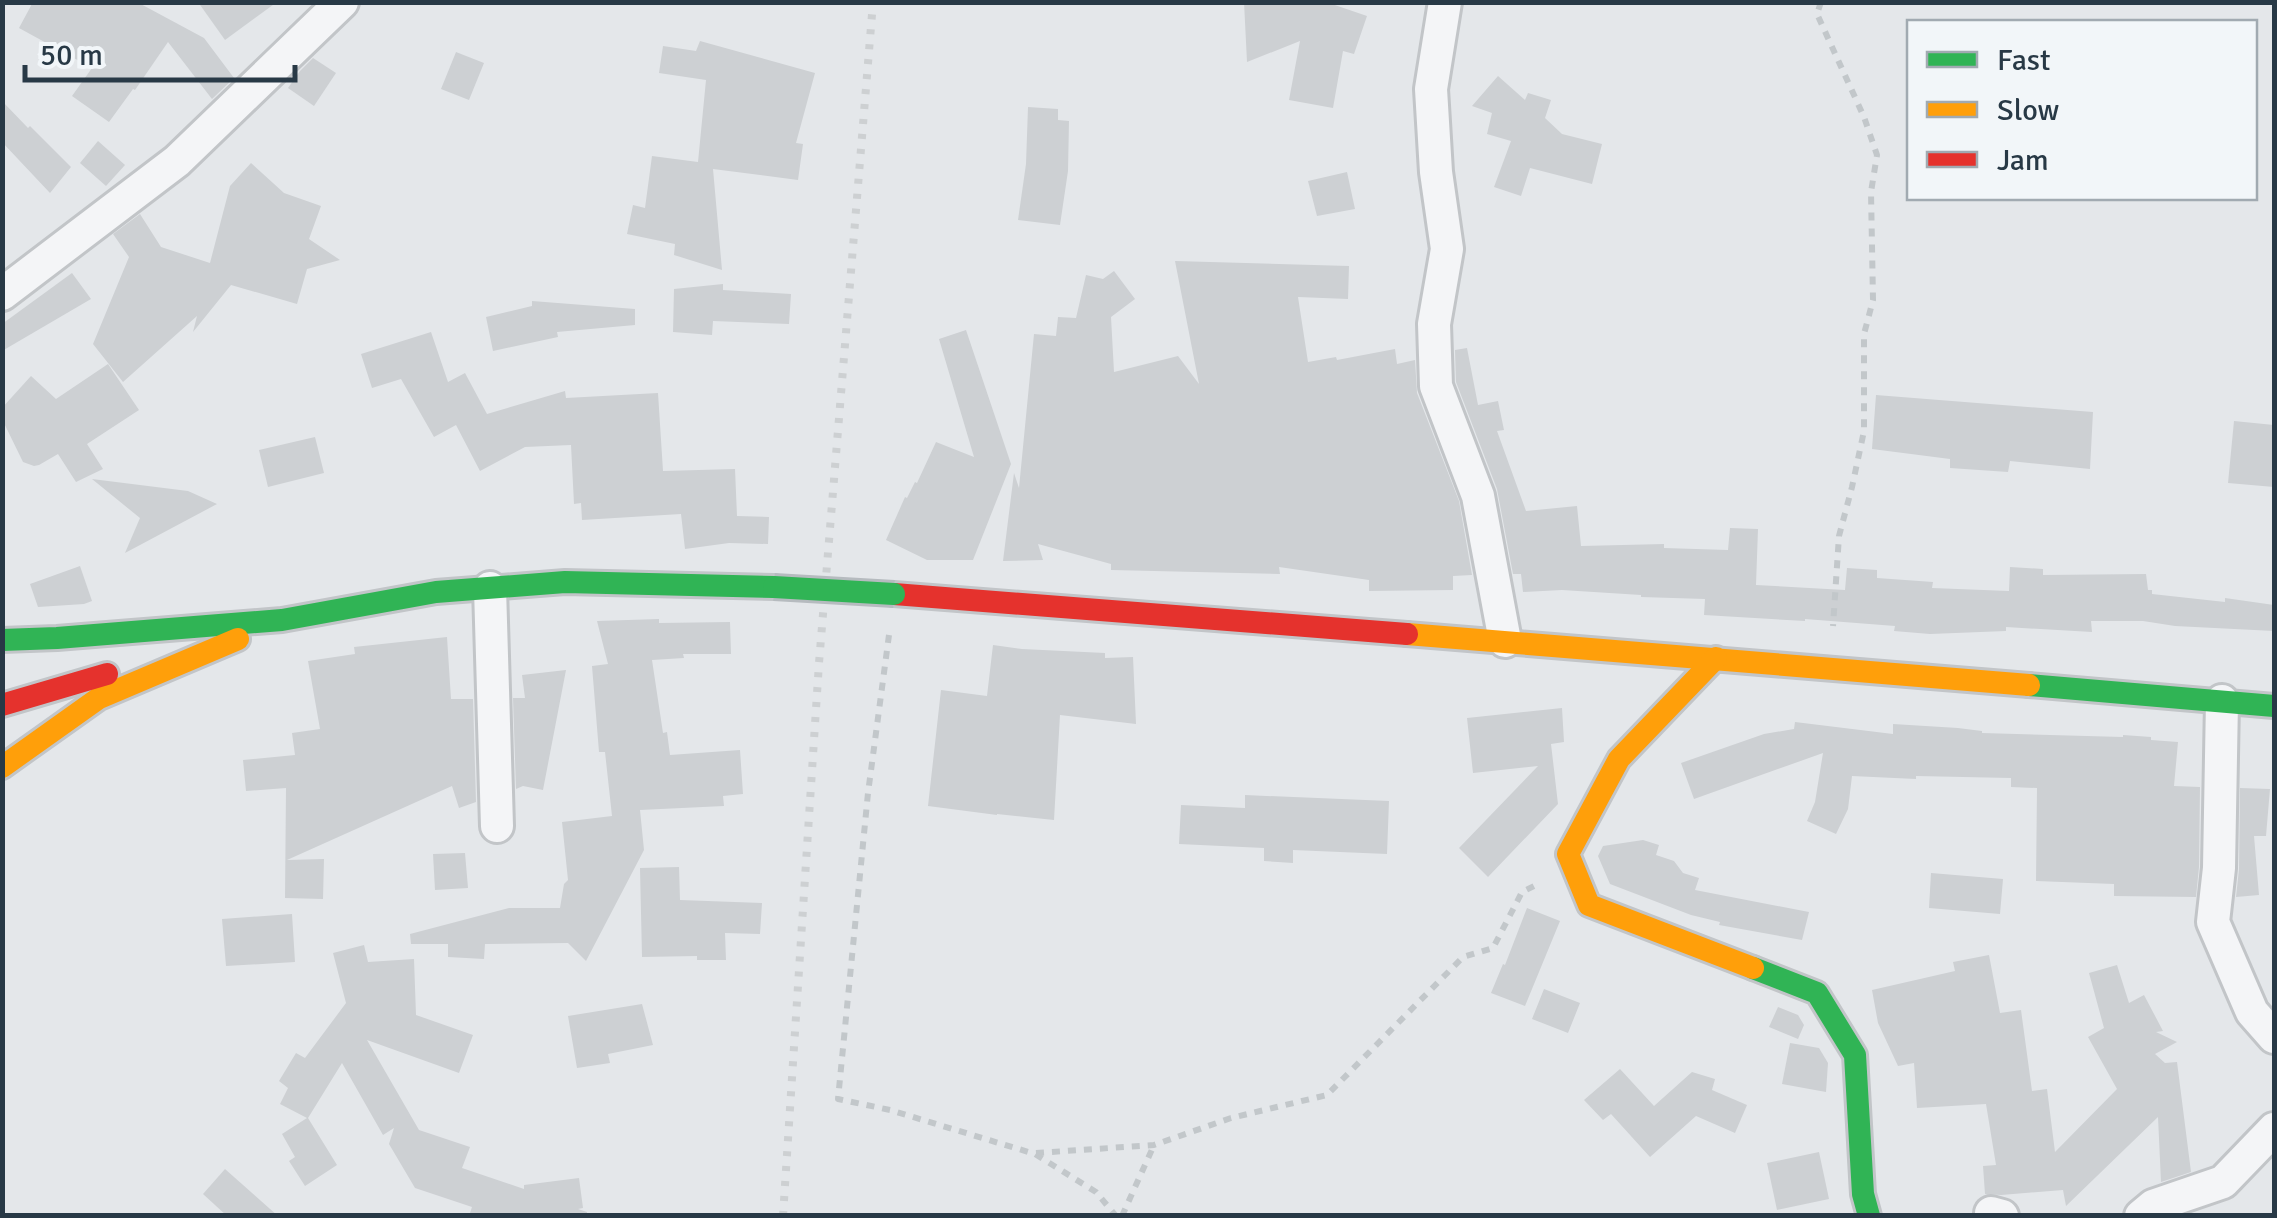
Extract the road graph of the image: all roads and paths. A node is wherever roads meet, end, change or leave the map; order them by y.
1 (342, 2) edge
2 (1445, 2) edge
3 (1821, 2) edge
4 (2, 294) edge
5 (490, 588) junction
6 (894, 594) junction
7 (282, 620) junction
8 (2, 640) edge
9 (1505, 641) junction
10 (1716, 658) junction
11 (1831, 668) junction
12 (2222, 701) junction
13 (2, 706) edge
14 (2274, 706) edge
15 (2, 766) edge
16 (497, 826) dead end
17 (1568, 854) junction
18 (2274, 1037) edge
19 (2274, 1129) edge
20 (1154, 1145) junction
21 (1035, 1154) junction
22 (1119, 1216) edge
23 (1869, 1216) edge
24 (2141, 1216) edge

1 - 4 street
2 - 9 street
3 - 11 path
5 - 6 main road, bridge
5 - 7 main road
5 - 16 street
6 - 9 main road
6 - 21 path
7 - 8 main road
7 - 13 main road
7 - 15 main road
9 - 10 main road
10 - 11 main road
10 - 17 main road
11 - 12 main road
12 - 14 main road
12 - 18 street
17 - 20 path
17 - 23 main road
19 - 24 street
20 - 21 path
20 - 22 path
21 - 22 path

